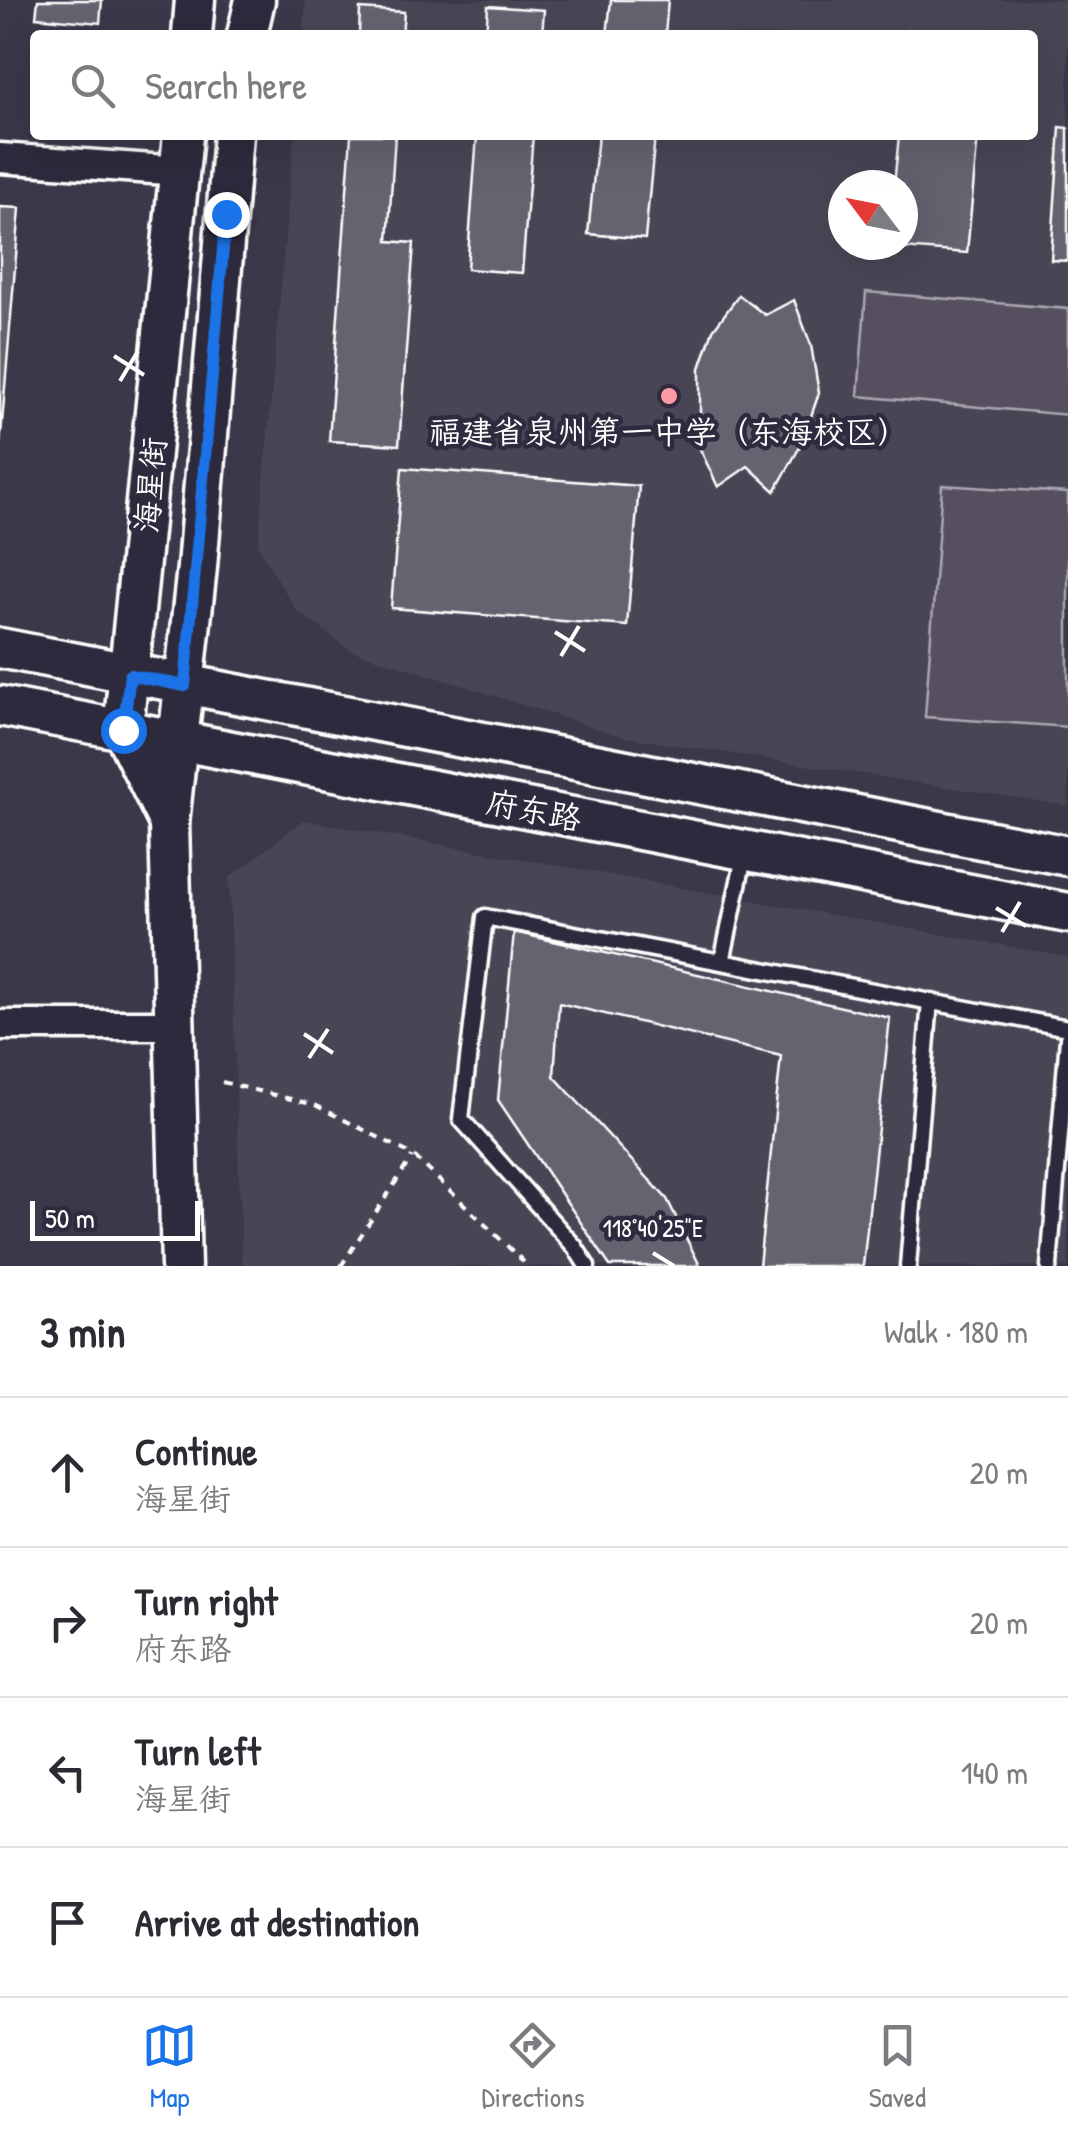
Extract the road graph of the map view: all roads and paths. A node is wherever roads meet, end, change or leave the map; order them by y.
1 (194, 0) edge
2 (244, 0) edge
3 (255, 0) edge
4 (192, 30) edge
5 (244, 30) edge
6 (246, 30) edge
7 (233, 140) edge
8 (182, 153) edge
9 (0, 158) edge
10 (0, 648) edge
11 (130, 675) junction
12 (185, 686) junction
13 (0, 706) edge
14 (123, 730) junction
15 (179, 741) junction
16 (169, 823) junction
17 (746, 851) junction
18 (1068, 856) edge
19 (1068, 913) edge
20 (722, 962) junction
21 (930, 1002) junction
22 (174, 1024) junction
23 (0, 1026) edge
24 (1068, 1028) edge
25 (1068, 1038) edge
26 (222, 1082) dead end
27 (413, 1155) junction
28 (181, 1266) edge
29 (342, 1266) edge
30 (528, 1266) edge
31 (586, 1266) edge
32 (908, 1266) edge
33 (1049, 1266) edge

1 - 4 main road
2 - 5 main road
3 - 6 main road
7 - 12 main road, 海星街
8 - 9 street
8 - 11 main road, 海星街
10 - 11 main road, 府东路
11 - 12 main road, 府东路
11 - 14 main road, 海星街
12 - 15 main road, 海星街
12 - 18 main road, 府东路
13 - 14 main road, 府东路
14 - 15 main road, 府东路
14 - 16 main road, 海星街
15 - 16 main road, 海星街
15 - 17 main road, 府东路
16 - 22 main road, 海星街
17 - 19 main road, 府东路
17 - 20 lane
20 - 21 lane
20 - 31 lane
21 - 24 lane
21 - 32 lane
22 - 23 street
22 - 28 main road, 海星街
25 - 33 lane
26 - 27 path
27 - 29 path
27 - 30 path

